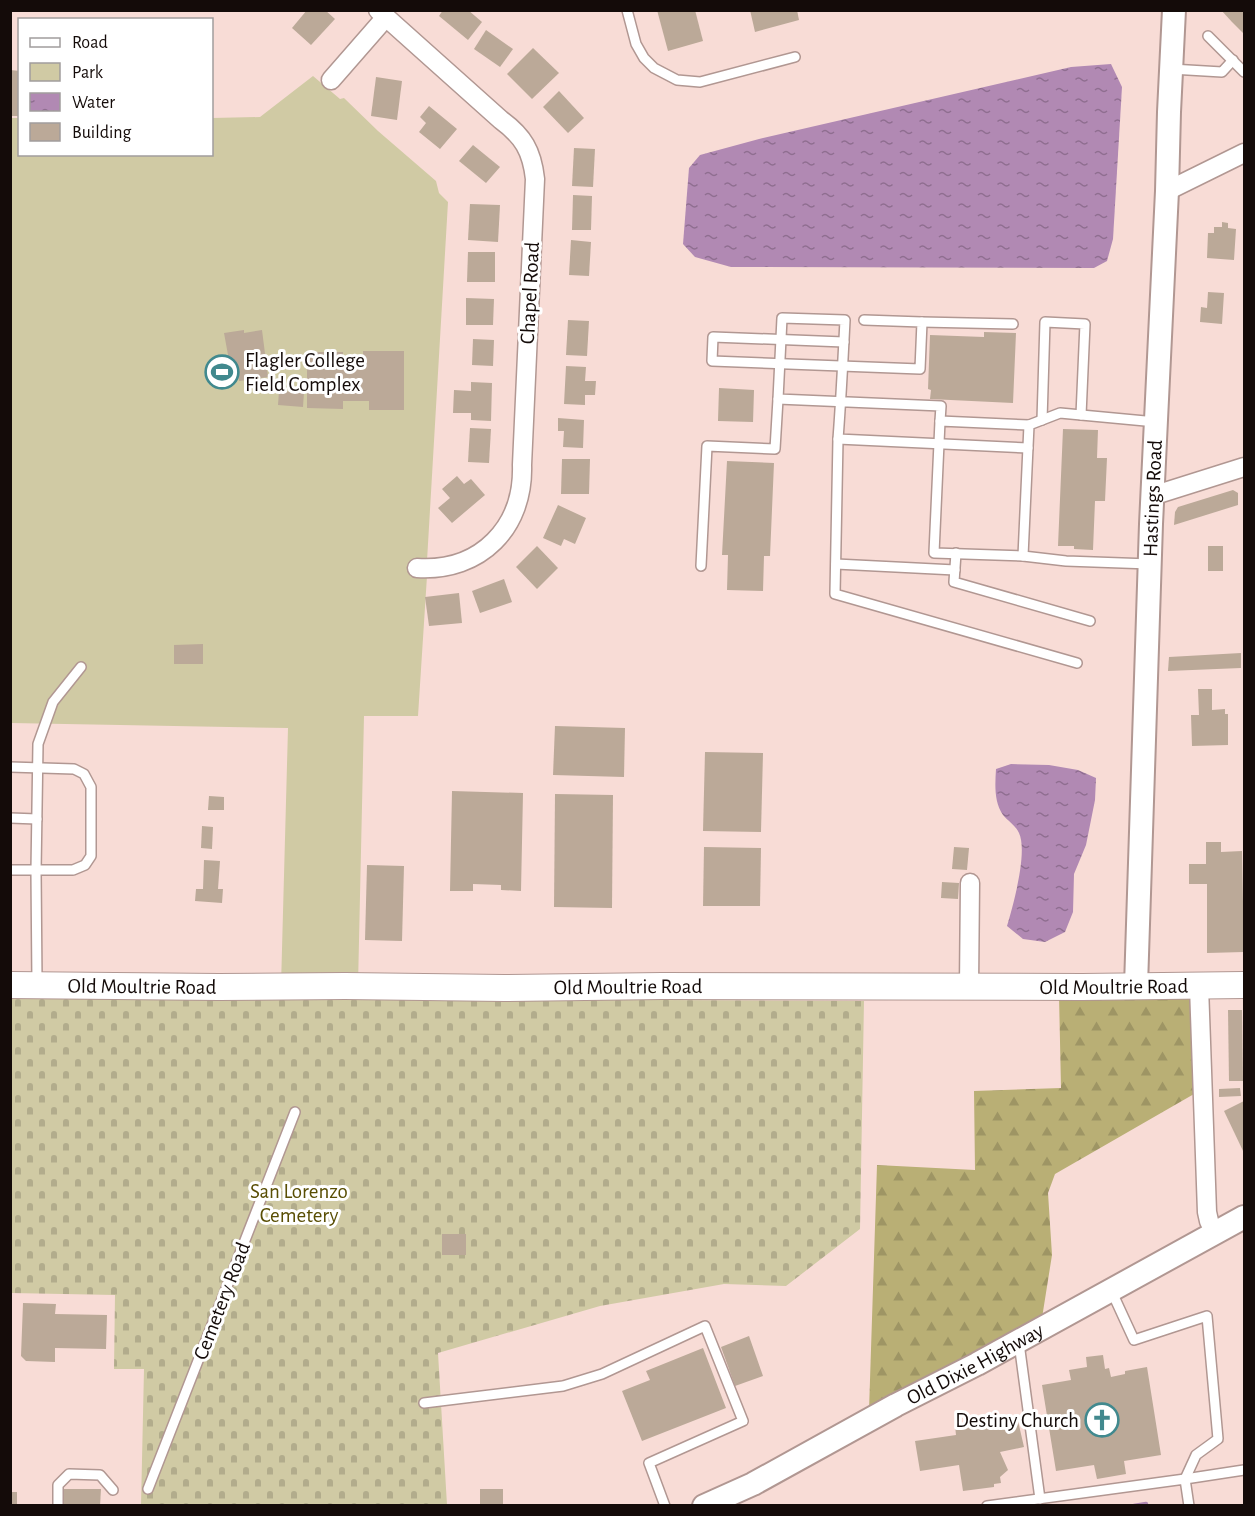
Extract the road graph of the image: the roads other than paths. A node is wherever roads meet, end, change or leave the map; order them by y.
1 (627, 10) edge
2 (1174, 10) edge
3 (382, 14) edge
4 (1208, 36) dead end
5 (795, 57) dead end
6 (1233, 60) junction
7 (1171, 69) junction
8 (1245, 72) edge
9 (331, 80) dead end
10 (1245, 153) edge
11 (1167, 191) junction
12 (864, 320) dead end
13 (922, 322) junction
14 (1014, 324) dead end
15 (781, 340) junction
16 (844, 342) junction
17 (779, 364) junction
18 (842, 367) junction
19 (778, 399) junction
20 (840, 402) junction
21 (1081, 416) junction
22 (1042, 420) junction
23 (940, 421) junction
24 (1156, 422) junction
25 (1029, 424) junction
26 (838, 439) junction
27 (939, 444) junction
28 (1028, 448) junction
29 (1245, 467) edge
30 (1152, 496) junction
31 (956, 554) junction
32 (1023, 556) junction
33 (836, 564) junction
34 (1150, 564) junction
35 (701, 566) dead end
36 (417, 568) dead end
37 (955, 570) junction
38 (1090, 621) dead end
39 (1077, 663) dead end
40 (81, 667) dead end
41 (10, 767) edge
42 (38, 768) junction
43 (10, 819) edge
44 (37, 819) junction
45 (10, 870) edge
46 (36, 871) junction
47 (970, 882) dead end
48 (10, 985) edge
49 (37, 985) junction
50 (1245, 985) edge
51 (969, 986) junction
52 (1136, 986) junction
53 (1199, 986) junction
54 (295, 1112) dead end
55 (1245, 1217) edge
56 (1215, 1234) junction
57 (1111, 1290) junction
58 (1019, 1341) junction
59 (424, 1403) dead end
60 (1245, 1470) edge
61 (1185, 1479) junction
62 (148, 1489) dead end
63 (114, 1490) dead end
64 (1040, 1498) junction
65 (58, 1506) edge
66 (665, 1506) edge
67 (704, 1506) edge
68 (987, 1506) edge
69 (1189, 1506) edge

1 - 5 lane
2 - 7 street, Hastings Road
3 - 9 street, Chapel Road
3 - 36 street, Chapel Road
4 - 6 lane
6 - 7 lane
6 - 8 lane
7 - 11 street, Hastings Road
10 - 11 street
11 - 24 street, Hastings Road
12 - 13 lane
13 - 14 lane
13 - 18 lane
15 - 16 lane
15 - 16 lane
15 - 17 lane
15 - 17 lane
16 - 18 lane
17 - 18 lane
17 - 19 lane
18 - 20 lane
19 - 20 lane
19 - 35 lane
20 - 23 lane
20 - 26 lane
21 - 22 lane
21 - 22 lane
21 - 24 lane
22 - 25 lane
23 - 25 lane
23 - 27 lane
24 - 30 street, Hastings Road
25 - 28 lane
26 - 27 lane
26 - 33 lane
27 - 28 lane
27 - 31 lane
28 - 32 lane
29 - 30 street
30 - 34 street, Hastings Road
31 - 32 lane
31 - 37 lane
32 - 34 lane
33 - 37 lane
33 - 39 lane
34 - 52 street, Hastings Road
37 - 38 lane
40 - 42 lane
41 - 42 lane
42 - 44 lane
42 - 46 lane
43 - 44 lane
44 - 46 lane
45 - 46 lane
46 - 49 lane
47 - 51 street
48 - 49 main road, Old Moultrie Road
49 - 51 main road, Old Moultrie Road
50 - 53 main road, Old Moultrie Road
51 - 52 main road, Old Moultrie Road
52 - 53 main road, Old Moultrie Road
53 - 56 street
54 - 62 lane, Cemetery Road
55 - 56 street, Old Dixie Highway
56 - 57 street, Old Dixie Highway
57 - 58 street, Old Dixie Highway
57 - 61 lane
58 - 64 lane
58 - 67 street, Old Dixie Highway
59 - 66 lane
60 - 61 lane
61 - 64 lane
61 - 69 lane
63 - 65 lane
64 - 68 lane

